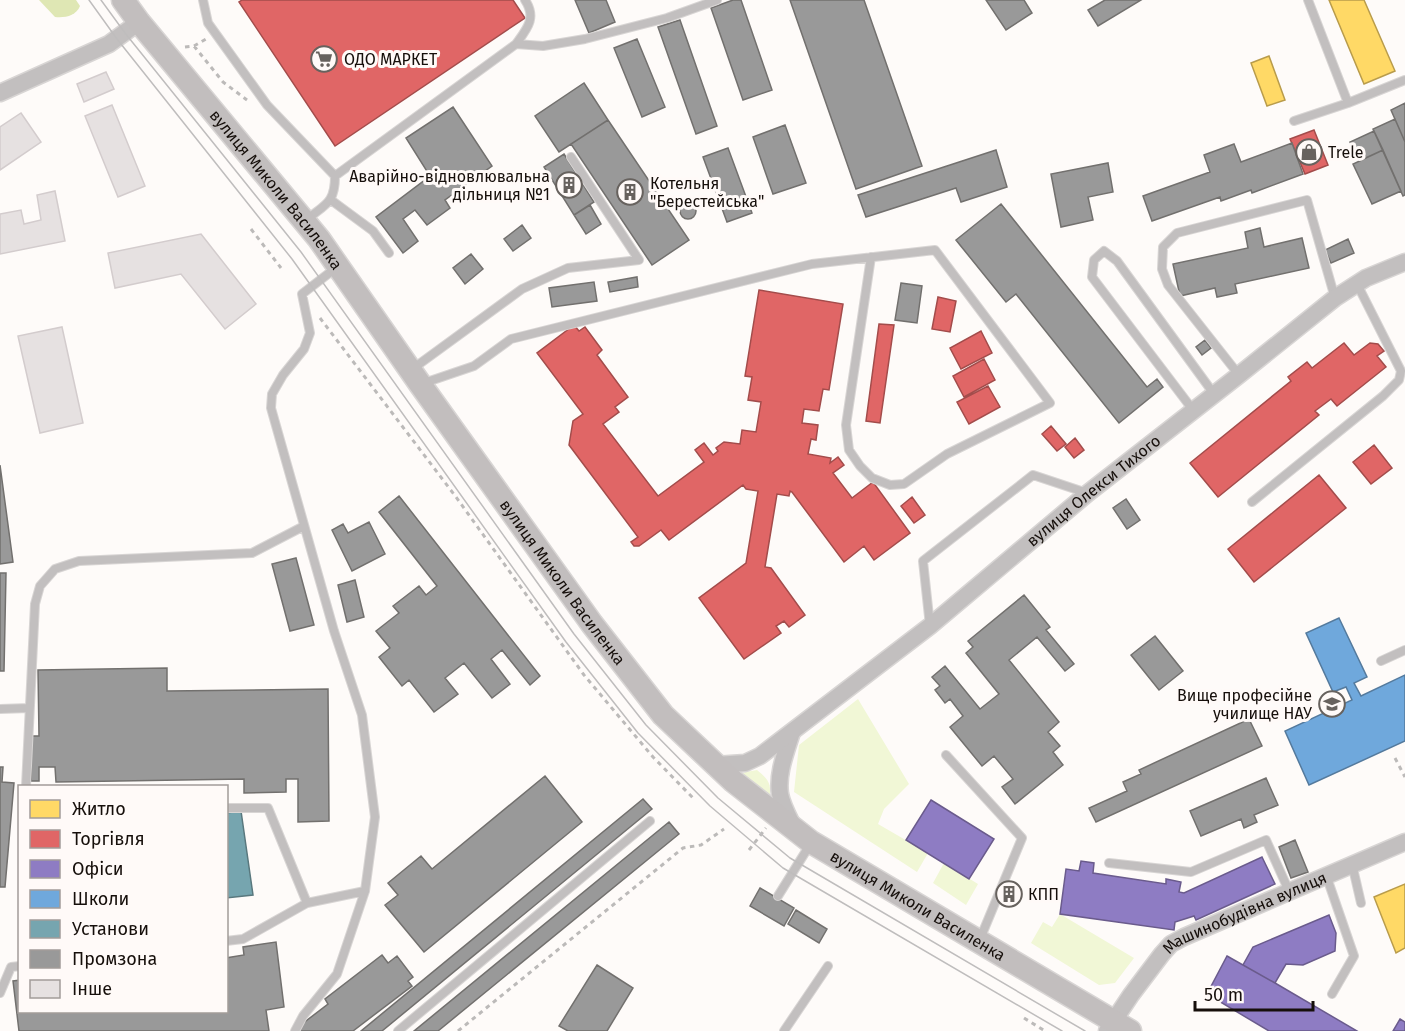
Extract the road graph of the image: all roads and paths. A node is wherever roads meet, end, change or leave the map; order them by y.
1 (123, 0) edge
2 (203, 0) edge
3 (525, 0) edge
4 (717, 0) edge
5 (1308, 0) edge
6 (139, 22) junction
7 (216, 34) junction
8 (516, 44) junction
9 (194, 46) junction
10 (180, 48) dead end
11 (1405, 80) edge
12 (0, 93) edge
13 (1348, 103) junction
14 (267, 105) junction
15 (1294, 120) dead end
16 (571, 157) dead end
17 (335, 176) junction
18 (331, 200) junction
19 (304, 221) junction
20 (251, 229) dead end
21 (389, 253) dead end
22 (871, 258) junction
23 (1405, 262) edge
24 (338, 267) junction
25 (281, 268) dead end
26 (1357, 284) junction
27 (302, 294) junction
28 (1335, 298) junction
29 (1239, 375) junction
30 (415, 377) junction
31 (1214, 394) junction
32 (1193, 410) junction
33 (1088, 493) junction
34 (1252, 502) dead end
35 (303, 526) junction
36 (930, 626) junction
37 (1405, 650) edge
38 (1380, 661) dead end
39 (29, 708) junction
40 (0, 709) edge
41 (792, 732) junction
42 (946, 755) dead end
43 (1395, 758) dead end
44 (716, 765) junction
45 (1405, 777) edge
46 (26, 785) edge
47 (694, 799) dead end
48 (228, 808) edge
49 (650, 821) dead end
50 (723, 829) dead end
51 (802, 836) junction
52 (1405, 842) edge
53 (1109, 863) dead end
54 (1352, 864) junction
55 (1326, 875) junction
56 (365, 891) junction
57 (1289, 891) junction
58 (778, 896) dead end
59 (307, 903) junction
60 (1361, 903) dead end
61 (228, 941) edge
62 (979, 942) junction
63 (18, 966) edge
64 (828, 966) dead end
65 (0, 993) edge
66 (1332, 994) dead end
67 (1024, 1018) dead end
68 (1117, 1028) edge
69 (295, 1031) edge
70 (398, 1031) edge
71 (458, 1031) edge
72 (784, 1031) edge
73 (1045, 1031) edge

1 - 6 main road, вулиця Миколи Василенка
2 - 7 lane
3 - 8 lane
4 - 8 lane
5 - 13 lane
6 - 12 street
6 - 19 main road, вулиця Миколи Василенка
7 - 9 path
7 - 14 lane
8 - 17 lane
9 - 10 path
9 - 14 path
11 - 13 lane
13 - 15 lane
14 - 17 lane
16 - 30 lane
17 - 18 lane
18 - 19 lane
18 - 21 lane
19 - 24 main road, вулиця Миколи Василенка
20 - 25 path
22 - 22 lane
22 - 30 lane
23 - 26 street, вулиця Олекси Тихого
24 - 27 lane
24 - 30 main road, вулиця Миколи Василенка
26 - 28 street, вулиця Олекси Тихого
26 - 34 lane
27 - 35 lane
27 - 47 path
28 - 29 street, вулиця Олекси Тихого
28 - 29 lane
29 - 31 street, вулиця Олекси Тихого
30 - 44 main road, вулиця Миколи Василенка
31 - 32 street, вулиця Олекси Тихого
31 - 32 lane
32 - 33 street, вулиця Олекси Тихого
33 - 36 street, вулиця Олекси Тихого
33 - 36 lane
35 - 39 lane
35 - 56 lane
36 - 41 street, вулиця Олекси Тихого
37 - 38 lane
39 - 40 lane
39 - 46 lane
41 - 44 street, вулиця Олекси Тихого
41 - 51 street
42 - 62 lane
43 - 45 path
44 - 51 main road, вулиця Миколи Василенка
48 - 59 lane
49 - 70 lane
50 - 71 path
51 - 58 lane
51 - 62 main road, вулиця Миколи Василенка
52 - 54 street, Машинобудівна вулиця
53 - 57 lane
54 - 55 street, Машинобудівна вулиця
54 - 60 lane
55 - 57 street, Машинобудівна вулиця
55 - 66 lane
56 - 59 lane
56 - 69 lane
57 - 68 street, Машинобудівна вулиця
59 - 61 lane
62 - 68 main road, вулиця Миколи Василенка
63 - 65 lane
64 - 72 lane
67 - 73 path

